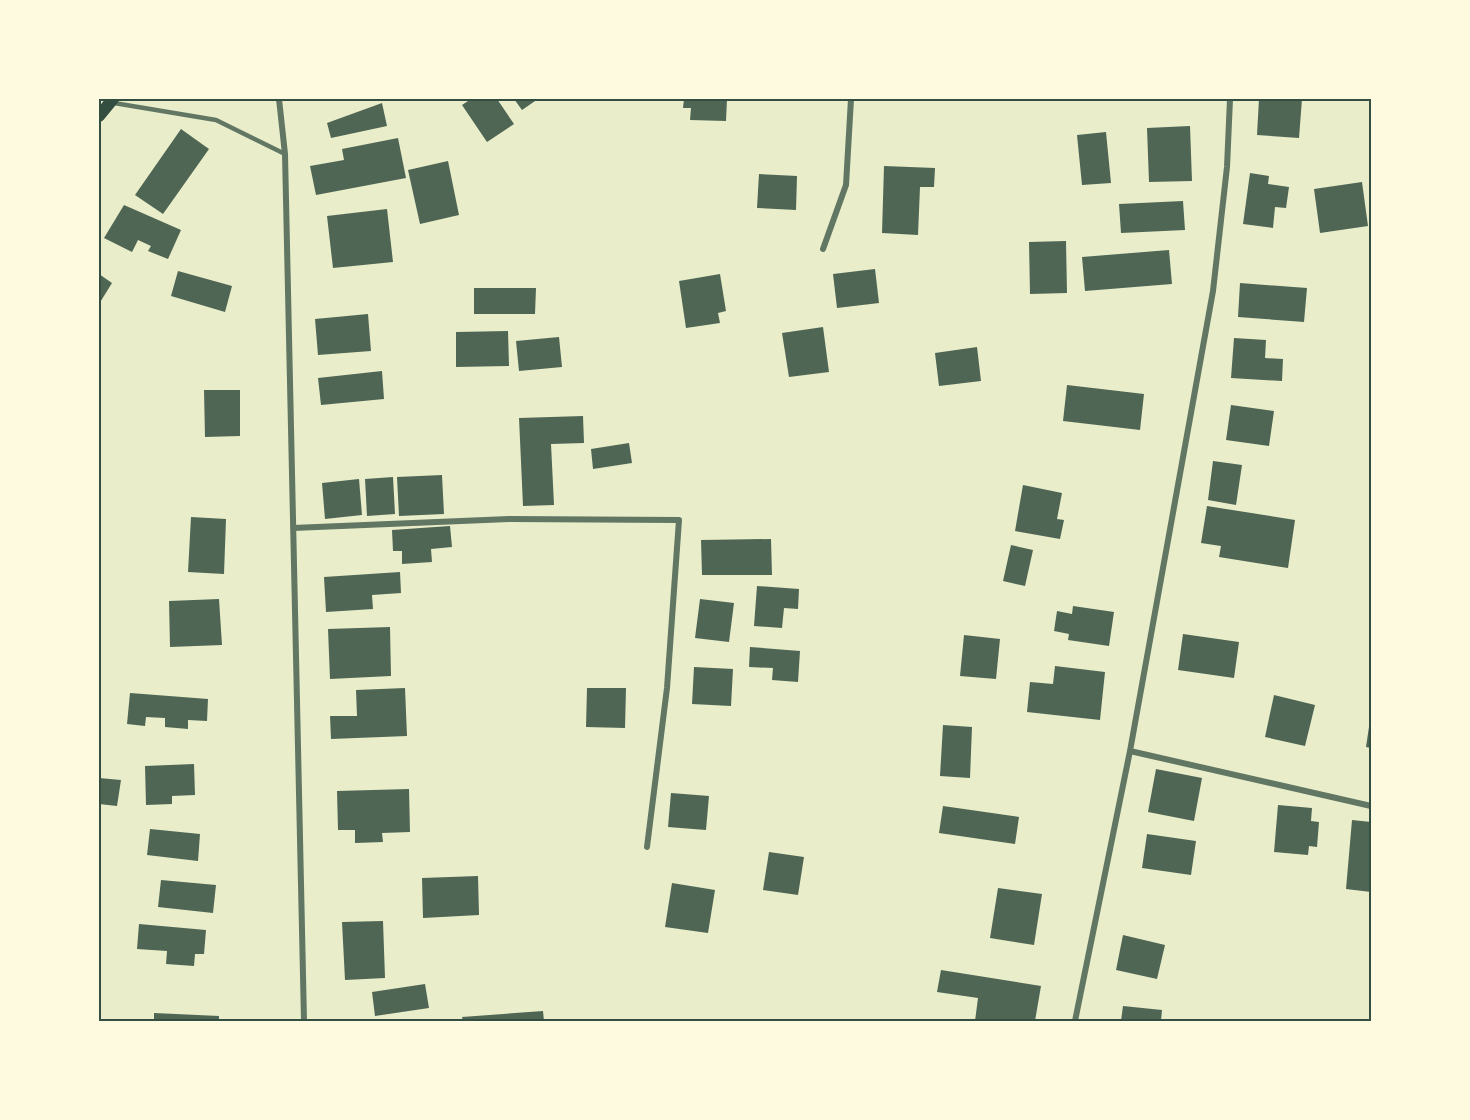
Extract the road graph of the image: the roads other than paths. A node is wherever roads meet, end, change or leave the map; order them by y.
1 (279, 99) edge
2 (851, 99) edge
3 (1230, 99) edge
4 (112, 101) edge
5 (99, 116) edge
6 (285, 154) junction
7 (823, 249) dead end
8 (293, 528) junction
9 (1130, 751) junction
10 (1371, 806) edge
11 (646, 847) dead end
12 (304, 1021) edge
13 (1075, 1021) edge

1 - 6 street
2 - 7 street
3 - 9 street
4 - 5 main road
4 - 6 lane
6 - 8 street
8 - 11 street
8 - 12 street
9 - 10 street
9 - 13 street

